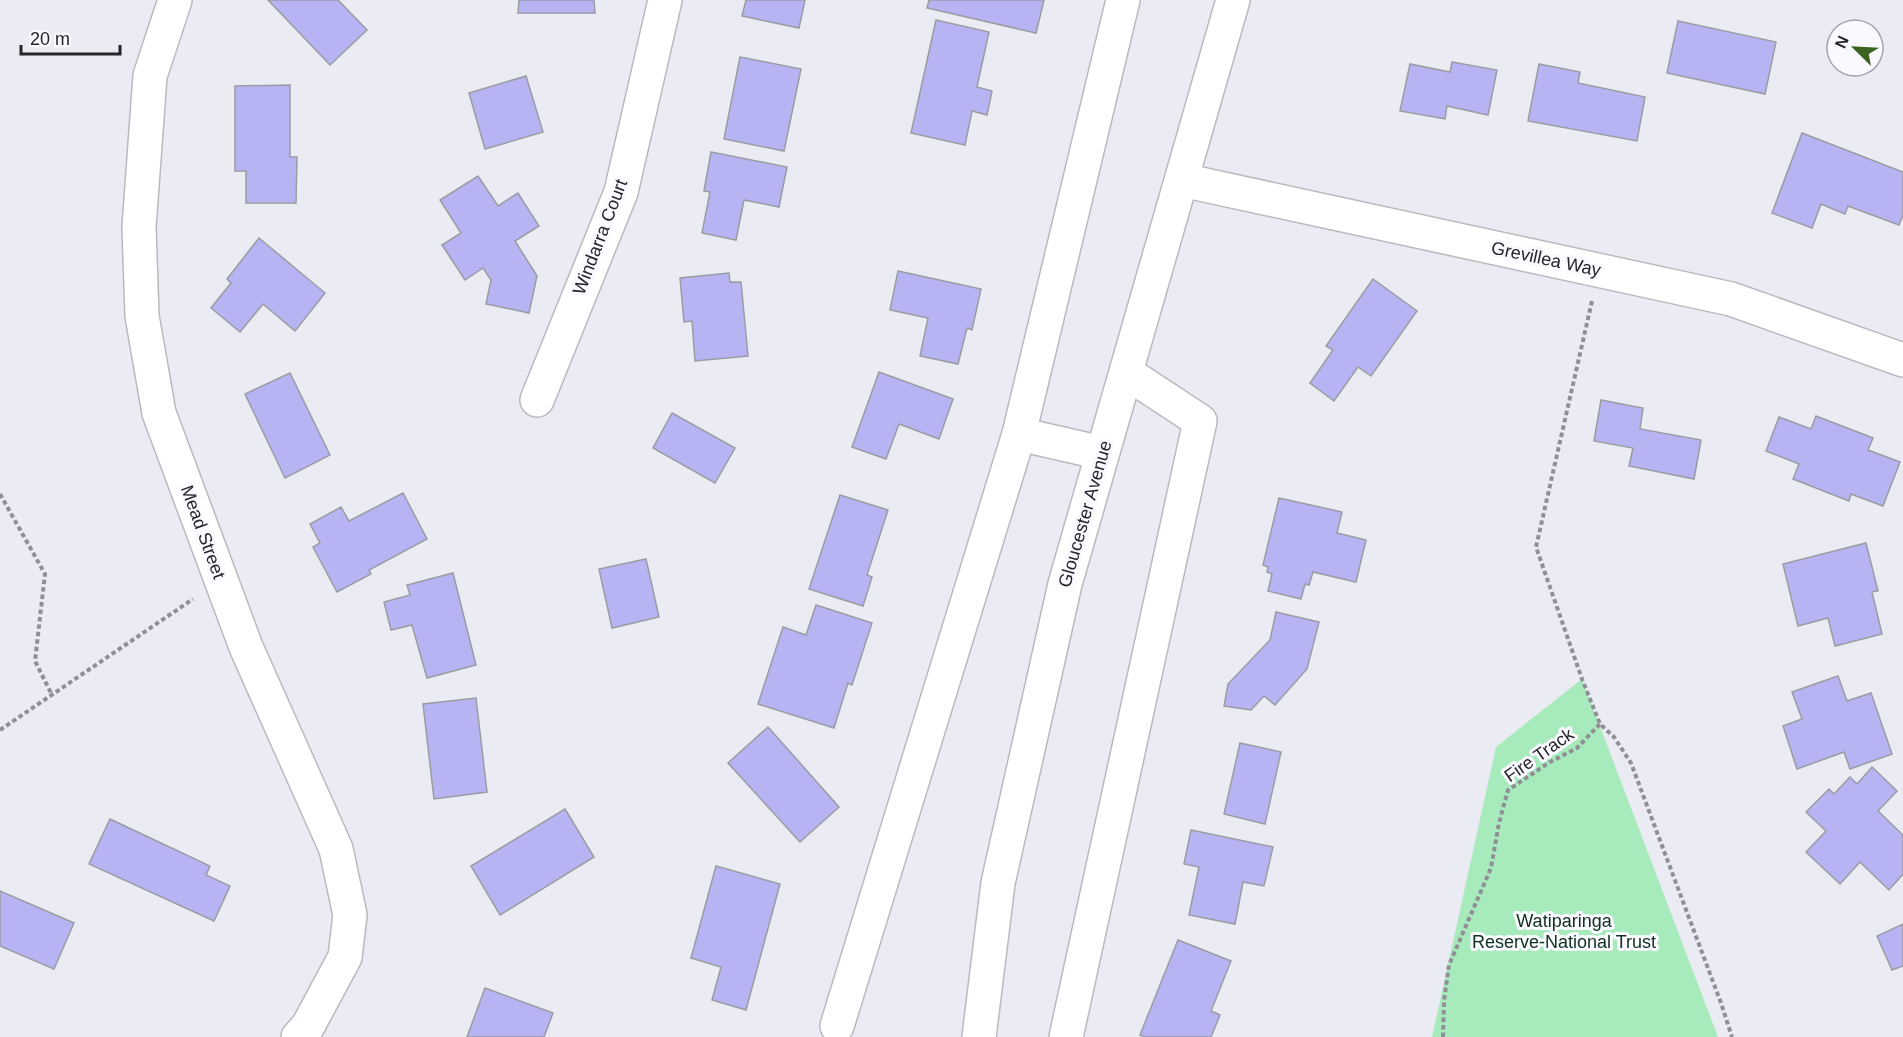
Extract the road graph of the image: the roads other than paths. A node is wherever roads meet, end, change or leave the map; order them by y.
1 (175, 0) edge
2 (665, 0) edge
3 (1123, 0) edge
4 (1233, 0) edge
5 (1182, 180) junction
6 (1903, 360) edge
7 (1126, 373) junction
8 (537, 400) dead end
9 (1019, 434) junction
10 (1102, 453) junction
11 (837, 1026) dead end
12 (298, 1037) edge
13 (979, 1037) edge
14 (1066, 1037) edge

1 - 12 street, Mead Street
2 - 8 street, Windarra Court
3 - 9 street
4 - 5 street, Gloucester Avenue
5 - 6 street, Grevillea Way
5 - 7 street, Gloucester Avenue
7 - 10 street, Gloucester Avenue
7 - 14 street
9 - 10 street
9 - 11 street
10 - 13 street, Gloucester Avenue

